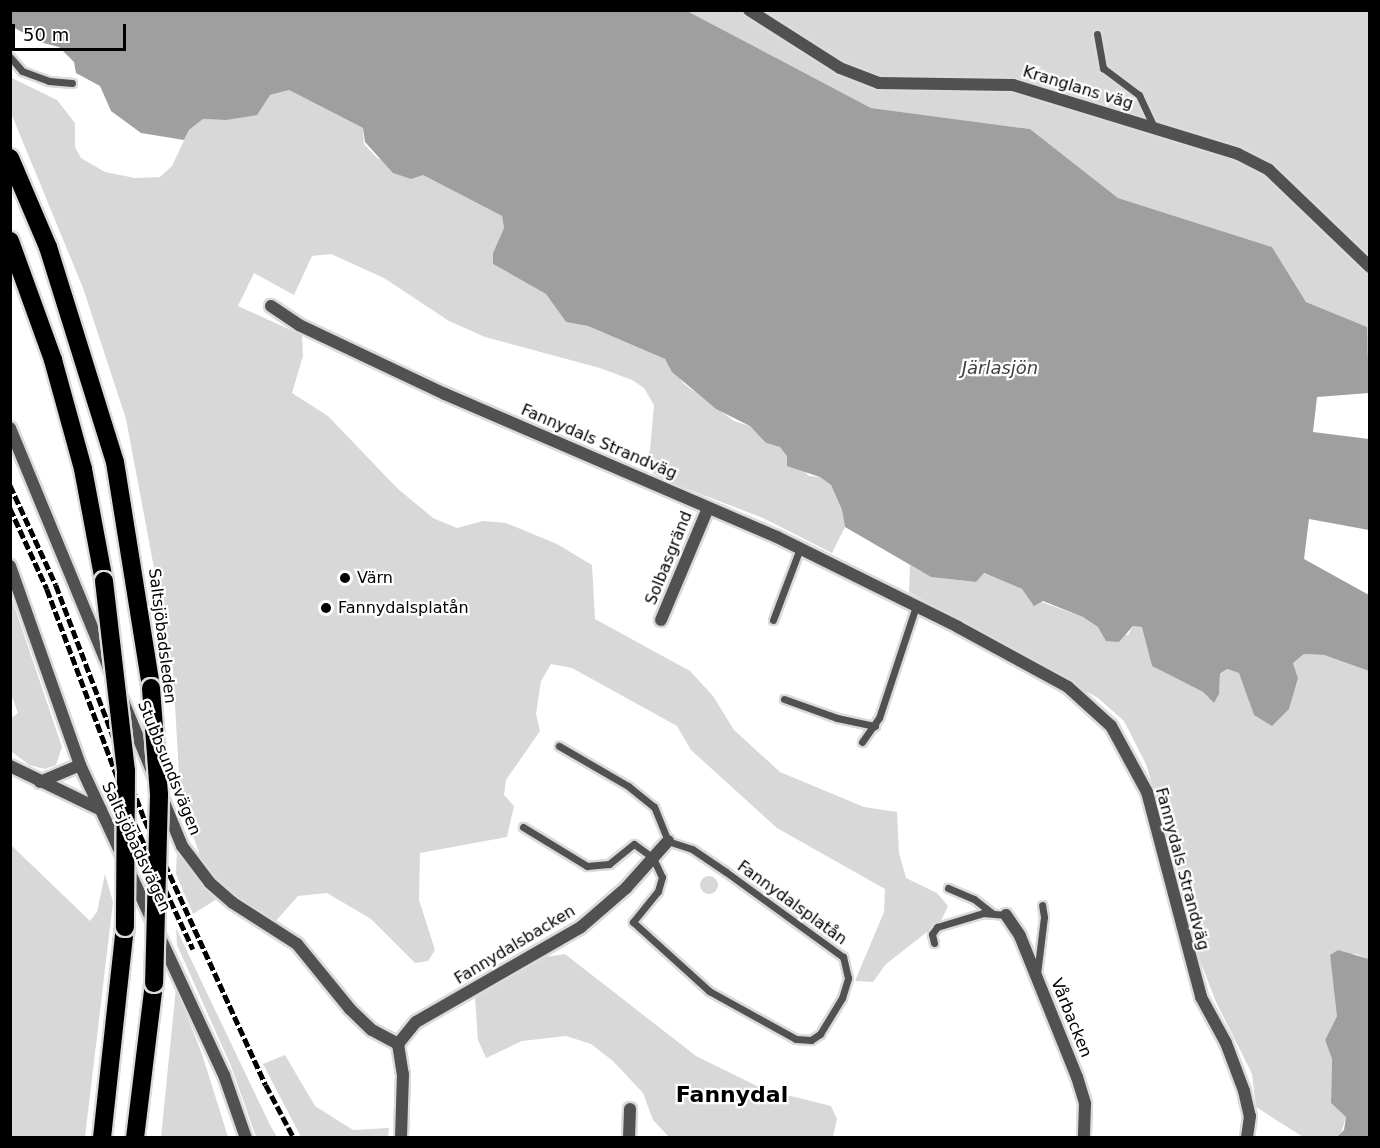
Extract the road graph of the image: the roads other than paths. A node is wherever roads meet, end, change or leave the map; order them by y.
1 (749, 10) edge
2 (1097, 34) dead end
3 (10, 57) edge
4 (72, 83) dead end
5 (1156, 130) junction
6 (10, 158) edge
7 (10, 241) edge
8 (1370, 267) edge
9 (271, 306) dead end
10 (10, 428) edge
11 (708, 508) junction
12 (800, 548) junction
13 (10, 566) edge
14 (916, 606) junction
15 (661, 620) dead end
16 (773, 620) dead end
17 (784, 699) dead end
18 (875, 726) junction
19 (862, 742) dead end
20 (559, 746) dead end
21 (80, 765) junction
22 (10, 766) edge
23 (40, 782) junction
24 (101, 810) junction
25 (523, 827) dead end
26 (668, 841) junction
27 (653, 858) junction
28 (948, 888) dead end
29 (1042, 905) dead end
30 (993, 914) junction
31 (1006, 915) joint
32 (934, 943) dead end
33 (1036, 977) junction
34 (399, 1044) junction
35 (630, 1109) dead end
36 (102, 1137) edge
37 (135, 1137) edge
38 (246, 1137) edge
39 (401, 1137) edge
40 (629, 1137) edge
41 (1084, 1137) edge
42 (1246, 1137) edge

1 - 5 street, Kranglans väg
2 - 5 lane
3 - 4 lane
5 - 8 street, Kranglans väg
6 - 37 highway, Saltsjöbadsleden, bridge
7 - 36 highway, bridge
9 - 11 street, Fannydals Strandväg
10 - 34 street, Stubbsundsvägen
11 - 12 street, Fannydals Strandväg
11 - 15 street, Solbasgränd
12 - 14 street, Fannydals Strandväg
12 - 16 lane
13 - 21 street, Saltsjöbadsvägen
14 - 18 lane
14 - 42 street, Fannydals Strandväg
17 - 18 lane
18 - 19 lane
20 - 26 lane
21 - 23 street
21 - 24 street, Saltsjöbadsvägen
22 - 23 street
23 - 24 street
24 - 38 street, Saltsjöbadsvägen
25 - 27 lane
26 - 27 street, Fannydalsbacken
26 - 27 lane, Fannydalsplatån
27 - 34 street, Fannydalsbacken
28 - 30 lane
29 - 33 lane
30 - 31 lane
30 - 32 lane
31 - 33 street, Vårbacken
33 - 41 street, Vårbacken
34 - 39 street
35 - 40 street

